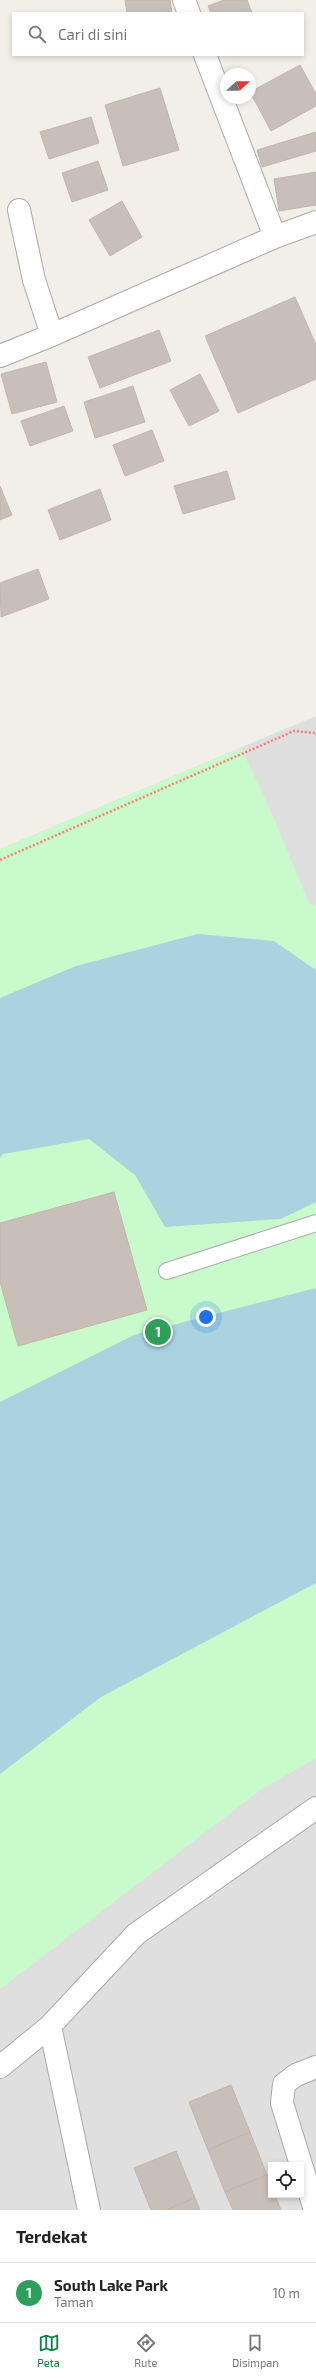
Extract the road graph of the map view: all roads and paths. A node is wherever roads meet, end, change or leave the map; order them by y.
1 (184, 0) edge
2 (189, 12) edge
3 (205, 56) edge
4 (19, 210) dead end
5 (316, 222) edge
6 (275, 237) junction
7 (52, 335) junction
8 (0, 356) edge
9 (316, 733) edge
10 (0, 860) edge
11 (316, 1223) edge
12 (167, 1270) dead end
13 (316, 1808) edge
14 (50, 2026) junction
15 (0, 2067) edge
16 (316, 2067) edge
17 (89, 2210) edge
18 (315, 2210) edge

1 - 2 street
3 - 6 street
4 - 7 street
5 - 6 street
6 - 7 street
7 - 8 street
9 - 10 path
11 - 12 lane
13 - 14 street
14 - 15 street
14 - 17 street
16 - 18 street

